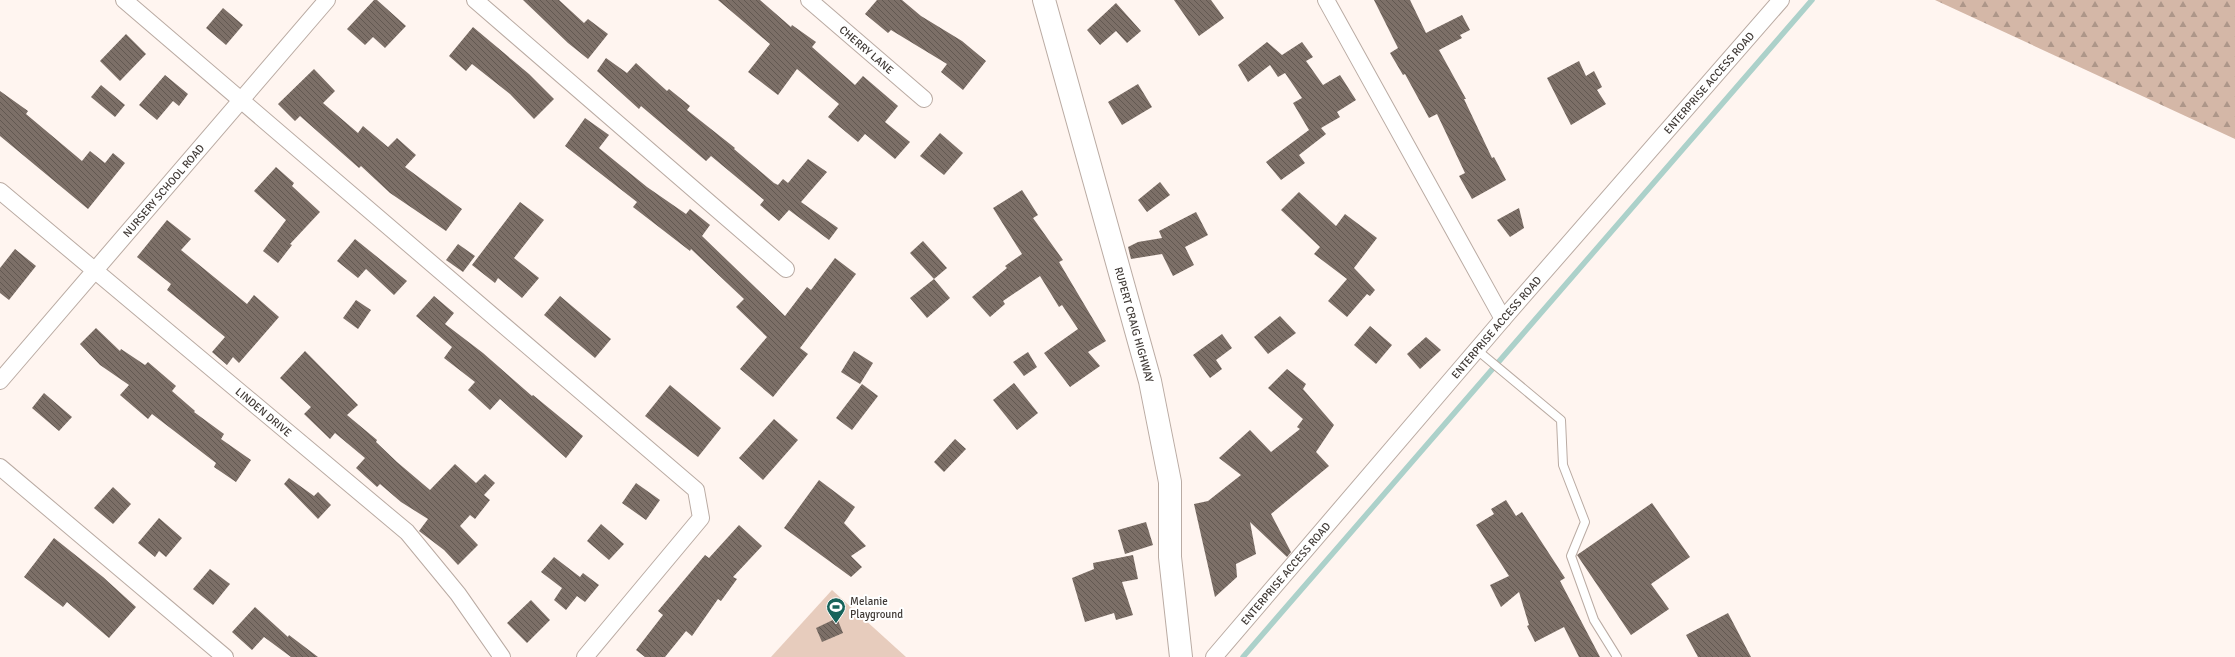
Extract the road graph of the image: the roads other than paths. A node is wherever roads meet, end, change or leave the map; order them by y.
1 (124, 0) edge
2 (327, 0) edge
3 (475, 0) edge
4 (809, 0) edge
5 (1044, 0) edge
6 (1326, 0) edge
7 (1781, 0) edge
8 (924, 99) dead end
9 (241, 100) junction
10 (0, 191) edge
11 (786, 268) dead end
12 (94, 271) junction
13 (1503, 319) junction
14 (1477, 350) junction
15 (0, 381) edge
16 (0, 467) edge
17 (224, 657) edge
18 (502, 657) edge
19 (585, 657) edge
20 (1181, 657) edge
21 (1214, 657) edge
22 (1617, 657) edge

1 - 9 street
2 - 9 street, NURSERY SCHOOL ROAD
3 - 11 street
4 - 8 street, CHERRY LANE
5 - 20 main road, RUPERT CRAIG HIGHWAY
6 - 13 street
7 - 13 street, ENTERPRISE ACCESS ROAD
9 - 12 street, NURSERY SCHOOL ROAD
9 - 19 street
10 - 12 street, LINDEN DRIVE
12 - 15 street, NURSERY SCHOOL ROAD
12 - 18 street, LINDEN DRIVE
13 - 14 street, ENTERPRISE ACCESS ROAD
14 - 21 street, ENTERPRISE ACCESS ROAD
14 - 22 lane
16 - 17 street

